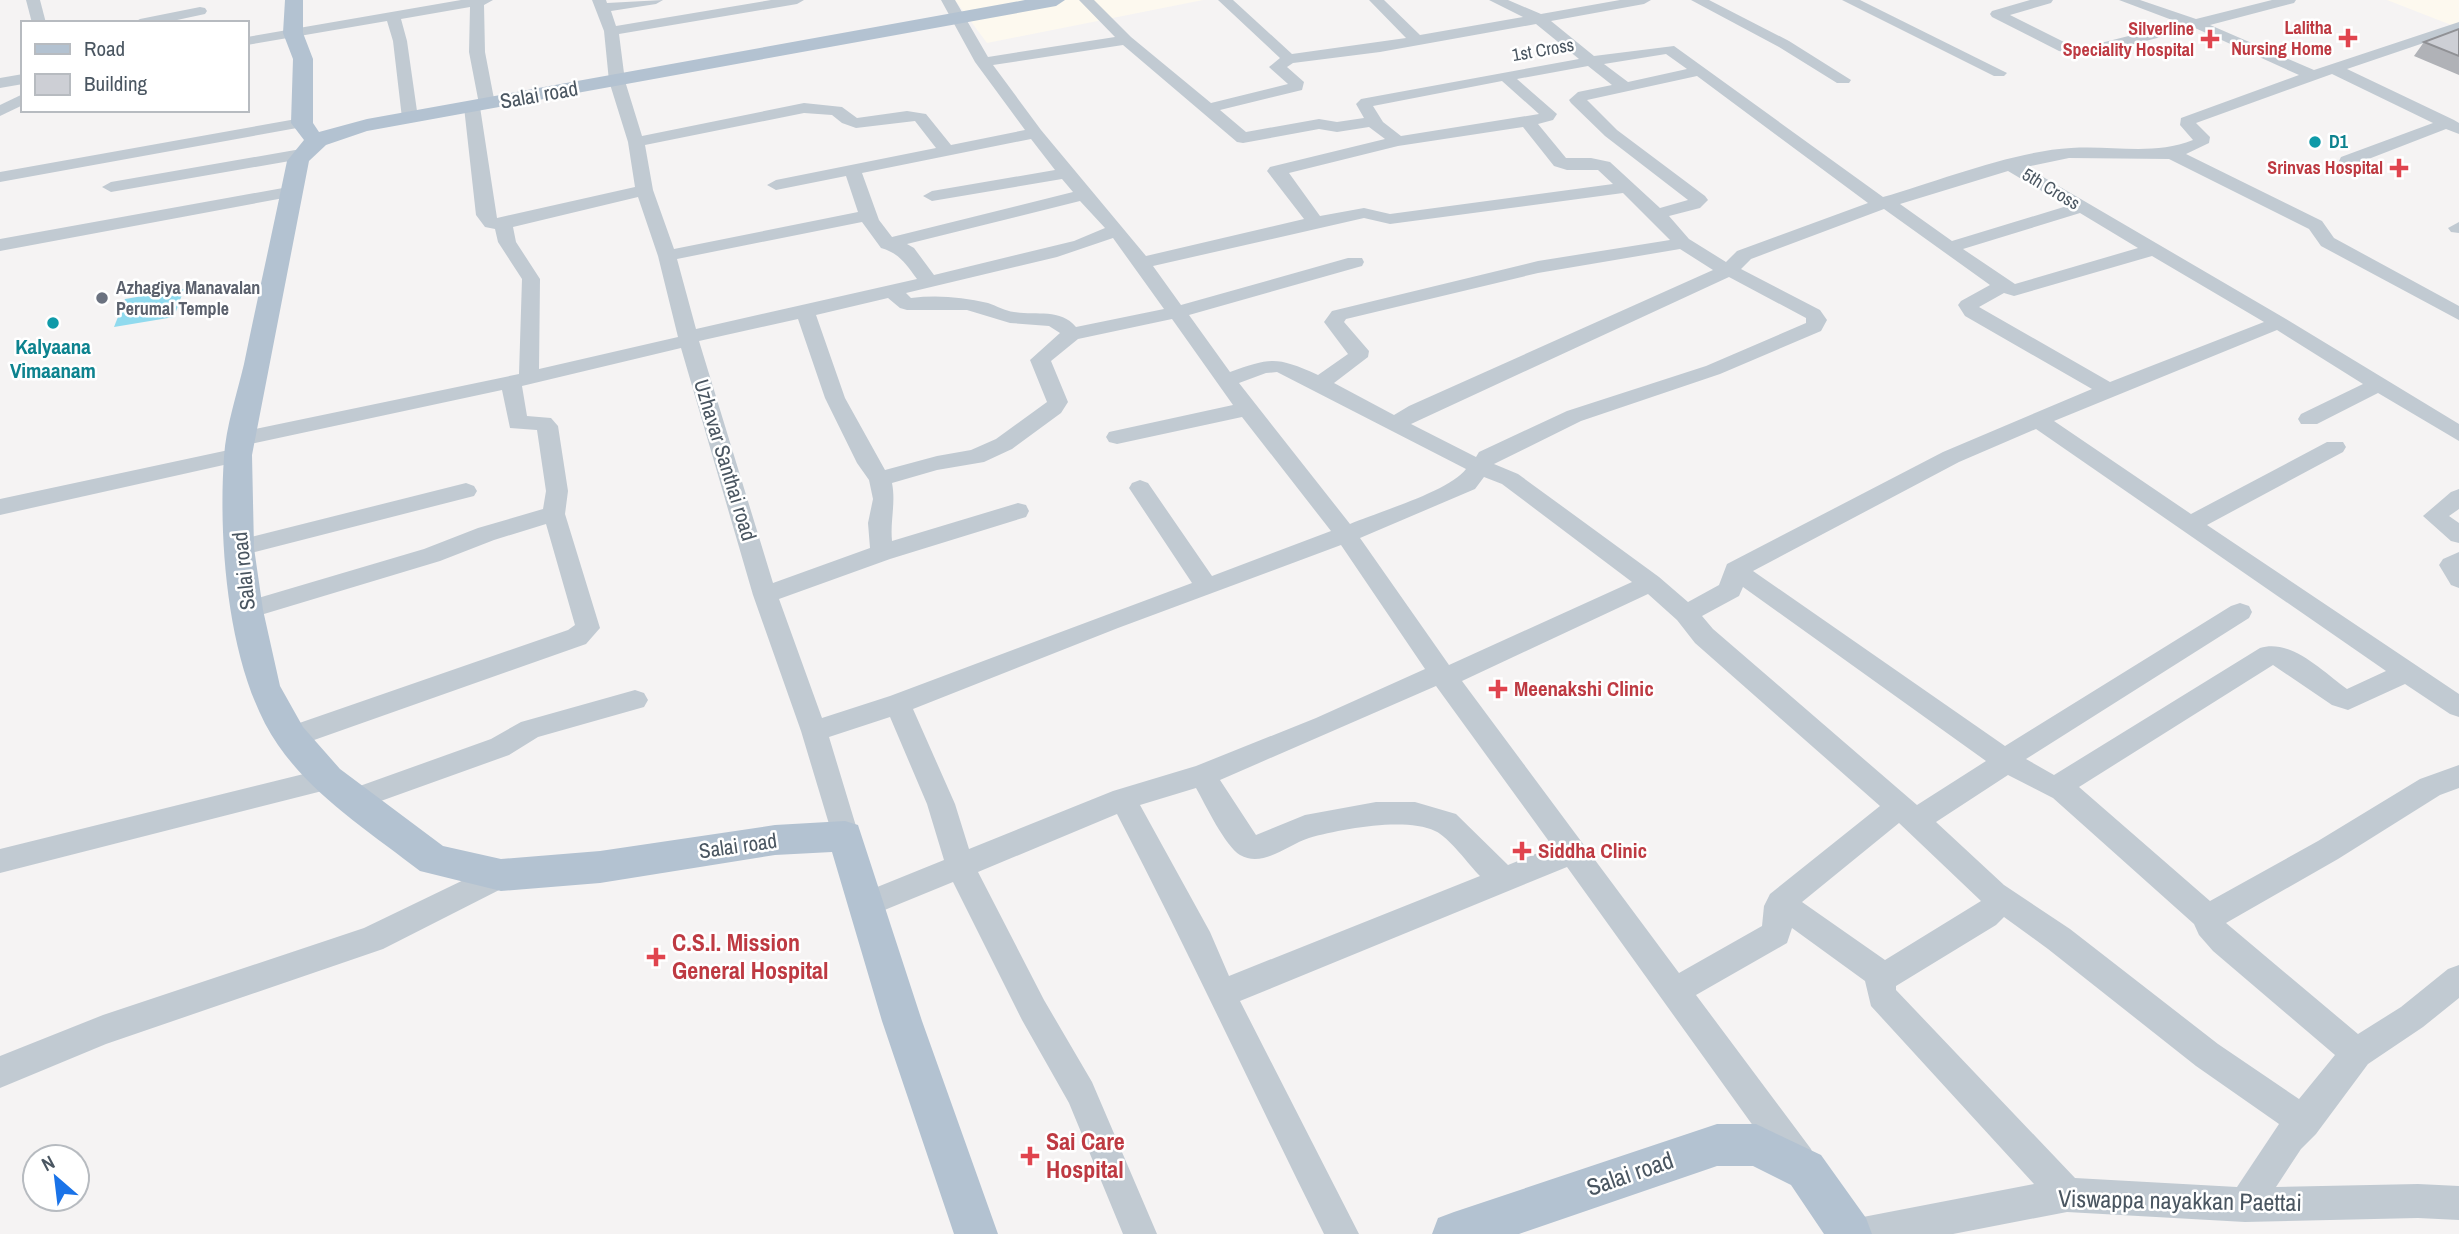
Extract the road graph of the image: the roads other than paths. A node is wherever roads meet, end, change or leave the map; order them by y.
1 (33, 0) edge
2 (294, 0) edge
3 (656, 0) edge
4 (797, 0) edge
5 (1056, 0) edge
6 (1086, 0) edge
7 (1225, 0) edge
8 (1376, 0) edge
9 (1496, 0) edge
10 (1644, 0) edge
11 (1698, 0) edge
12 (1849, 0) edge
13 (2046, 0) edge
14 (2126, 0) edge
15 (2289, 0) edge
16 (482, 1) edge
17 (601, 4) edge
18 (1578, 5) edge
19 (954, 9) edge
20 (200, 11) edge
21 (393, 18) junction
22 (1539, 19) junction
23 (38, 21) edge
24 (150, 21) edge
25 (2199, 25) junction
26 (2459, 26) edge
27 (611, 31) junction
28 (293, 33) junction
29 (1126, 40) junction
30 (248, 41) edge
31 (1417, 41) junction
32 (1289, 59) junction
33 (1591, 61) junction
34 (983, 62) junction
35 (2333, 68) junction
36 (1700, 71) junction
37 (1999, 74) dead end
38 (2313, 75) junction
39 (1505, 76) junction
40 (21, 79) edge
41 (1843, 80) dead end
42 (617, 81) junction
43 (0, 83) edge
44 (1625, 87) junction
45 (21, 100) edge
46 (479, 105) junction
47 (1210, 108) junction
48 (0, 111) edge
49 (410, 118) junction
50 (1527, 121) junction
51 (1375, 123) junction
52 (2453, 126) edge
53 (1035, 132) junction
54 (1248, 138) junction
55 (306, 139) junction
56 (1398, 141) junction
57 (636, 142) junction
58 (947, 151) junction
59 (2172, 154) junction
60 (117, 157) junction
61 (2347, 161) dead end
62 (2010, 165) junction
63 (852, 170) junction
64 (1276, 171) junction
65 (1067, 173) junction
66 (1, 179) edge
67 (776, 185) dead end
68 (1626, 187) junction
69 (644, 190) junction
70 (294, 191) junction
71 (1084, 195) junction
72 (932, 196) dead end
73 (1883, 203) junction
74 (107, 207) junction
75 (2082, 207) junction
76 (1657, 214) junction
77 (867, 215) junction
78 (1315, 222) junction
79 (503, 224) junction
80 (1117, 230) junction
81 (1683, 243) junction
82 (894, 244) junction
83 (0, 246) edge
84 (1950, 247) junction
85 (2152, 250) junction
86 (667, 256) junction
87 (1355, 262) dead end
88 (1141, 263) junction
89 (1729, 270) junction
90 (928, 281) junction
91 (2003, 286) junction
92 (892, 291) junction
93 (804, 312) junction
94 (1178, 313) junction
95 (2459, 314) edge
96 (2279, 323) junction
97 (1071, 334) junction
98 (688, 338) junction
99 (520, 380) junction
100 (1227, 380) junction
101 (1319, 384) junction
102 (2377, 385) junction
103 (2109, 390) junction
104 (1247, 409) junction
105 (2309, 419) dead end
106 (2037, 420) junction
107 (1394, 425) junction
108 (2459, 434) edge
109 (1117, 437) dead end
110 (240, 447) junction
111 (2335, 447) dead end
112 (1480, 467) junction
113 (880, 480) junction
114 (1140, 488) dead end
115 (466, 491) dead end
116 (2459, 497) edge
117 (0, 507) edge
118 (1018, 510) dead end
119 (554, 513) junction
120 (2190, 524) junction
121 (1345, 533) junction
122 (2459, 535) edge
123 (239, 548) junction
124 (882, 553) junction
125 (2459, 560) edge
126 (1735, 570) junction
127 (2459, 579) edge
128 (1651, 583) junction
129 (1206, 586) junction
130 (765, 595) junction
131 (247, 610) junction
132 (2241, 612) dead end
133 (1686, 614) junction
134 (2407, 673) junction
135 (1443, 675) junction
136 (635, 700) dead end
137 (898, 704) junction
138 (2459, 707) edge
139 (814, 731) junction
140 (291, 737) junction
141 (2007, 762) junction
142 (1202, 775) junction
143 (2459, 776) edge
144 (328, 779) junction
145 (2058, 786) junction
146 (1124, 799) junction
147 (353, 800) junction
148 (1907, 813) junction
149 (845, 836) junction
150 (1573, 852) junction
151 (0, 861) edge
152 (960, 866) junction
153 (500, 875) junction
154 (1502, 879) junction
155 (1994, 894) junction
156 (1780, 903) junction
157 (865, 905) junction
158 (2208, 918) junction
159 (1884, 977) junction
160 (2459, 979) edge
161 (1675, 991) junction
162 (1221, 994) junction
163 (2357, 1054) junction
164 (0, 1072) edge
165 (2304, 1122) junction
166 (1806, 1170) junction
167 (2067, 1195) junction
168 (2459, 1203) edge
169 (2245, 1205) junction
170 (976, 1234) edge
171 (1140, 1234) edge
172 (1342, 1234) edge
173 (1454, 1234) edge
174 (1850, 1234) edge
175 (1863, 1234) edge

1 - 23 street
2 - 28 main road
3 - 17 street
4 - 27 street
5 - 19 main road, Salai road
6 - 29 street
7 - 32 street
8 - 31 street
9 - 22 street
10 - 18 street, 1st Cross
11 - 41 street
12 - 37 street
13 - 25 street
14 - 25 street
15 - 25 street
16 - 21 street
16 - 46 street
17 - 27 street, Uzhavar Santhai road
18 - 22 street, 1st Cross
19 - 34 street
19 - 42 main road, Salai road
20 - 24 street
21 - 28 street
21 - 49 street
22 - 31 street
22 - 33 street, 1st Cross
25 - 38 street
26 - 35 street, 5th Cross
27 - 42 street, Uzhavar Santhai road
28 - 30 street
28 - 55 main road
29 - 34 street
29 - 47 street
31 - 32 street
32 - 47 street
33 - 36 street
33 - 39 street, 1st Cross
33 - 44 street
34 - 53 street
35 - 38 street, 5th Cross
35 - 52 street
36 - 44 street
36 - 73 street
38 - 59 street, 5th Cross
39 - 50 street, 1st Cross
39 - 51 street
40 - 43 street
42 - 46 main road, Salai road
42 - 57 street, Uzhavar Santhai road
44 - 76 street
45 - 48 street
46 - 49 main road, Salai road
46 - 79 street
47 - 54 street
49 - 55 main road, Salai road
50 - 56 street
50 - 68 street
51 - 54 street
51 - 56 street
52 - 61 street
53 - 58 street
53 - 65 street
54 - 64 street
55 - 60 street
55 - 70 main road, Salai road
55 - 74 street
56 - 64 street
57 - 58 street
57 - 69 street, Uzhavar Santhai road
58 - 63 street
59 - 62 street, 5th Cross
59 - 95 street
60 - 66 street
60 - 74 street
62 - 73 street
62 - 75 street, 5th Cross
63 - 67 street
63 - 77 street
64 - 78 street
65 - 71 street
65 - 72 street
68 - 76 street
68 - 78 street
69 - 79 street
69 - 86 street, Uzhavar Santhai road
70 - 74 street
70 - 110 main road, Salai road
71 - 80 street
71 - 82 street
73 - 84 street
73 - 89 street
74 - 83 street
75 - 84 street
75 - 85 street, 5th Cross
76 - 81 street
77 - 82 street
77 - 86 street
78 - 88 street
79 - 99 street
80 - 88 street
80 - 90 street
81 - 89 street
81 - 101 street
82 - 90 street
84 - 91 street
85 - 91 street
85 - 96 street, 5th Cross
86 - 98 street, Uzhavar Santhai road
87 - 94 street
88 - 94 street
89 - 107 street
89 - 112 street
90 - 92 street
91 - 103 street
92 - 93 street
92 - 97 street
93 - 98 street
93 - 113 street
94 - 97 street
94 - 100 street
96 - 102 street, 5th Cross
96 - 103 street
97 - 113 street
98 - 99 street
98 - 130 street, Uzhavar Santhai road
99 - 110 street
99 - 119 street
100 - 101 street
100 - 104 street
101 - 107 street
102 - 105 street
102 - 108 street, 5th Cross
103 - 106 street
104 - 109 street
104 - 121 street
106 - 120 street
106 - 126 street
107 - 112 street
110 - 117 street
110 - 123 main road, Salai road
111 - 120 street
112 - 121 street
112 - 128 street
113 - 124 street
114 - 129 street
115 - 123 street
116 - 122 street
118 - 124 street
119 - 131 street
119 - 140 street
120 - 134 street
121 - 129 street
121 - 135 street
123 - 131 main road, Salai road
124 - 130 street
125 - 127 street
126 - 133 street
126 - 141 street
128 - 133 street
128 - 135 street
129 - 137 street
130 - 139 street, Uzhavar Santhai road
131 - 140 main road, Salai road
132 - 141 street
133 - 148 street
134 - 138 street
134 - 145 street
135 - 142 street
135 - 150 street
136 - 147 street
137 - 139 street
137 - 152 street
139 - 149 street, Uzhavar Santhai road
140 - 144 main road, Salai road
141 - 145 street
141 - 148 street
142 - 146 street
142 - 154 street
143 - 158 street
144 - 147 main road, Salai road
144 - 151 street
145 - 158 street
146 - 152 street
146 - 162 street
147 - 153 main road, Salai road
148 - 155 street
148 - 156 street
149 - 153 main road, Salai road
149 - 157 main road
150 - 154 street
150 - 161 street
152 - 157 street
152 - 171 street
153 - 164 street
154 - 162 street
155 - 159 street
155 - 165 street
156 - 159 street
156 - 161 street
157 - 170 main road
158 - 163 street
159 - 167 street
160 - 163 street
161 - 166 street
162 - 172 street
163 - 165 street
165 - 169 street
166 - 173 main road, Salai road
166 - 174 main road
167 - 169 street, Viswappa nayakkan Paettai
167 - 175 street, Viswappa nayakkan Paettai
168 - 169 street, Viswappa nayakkan Paettai

